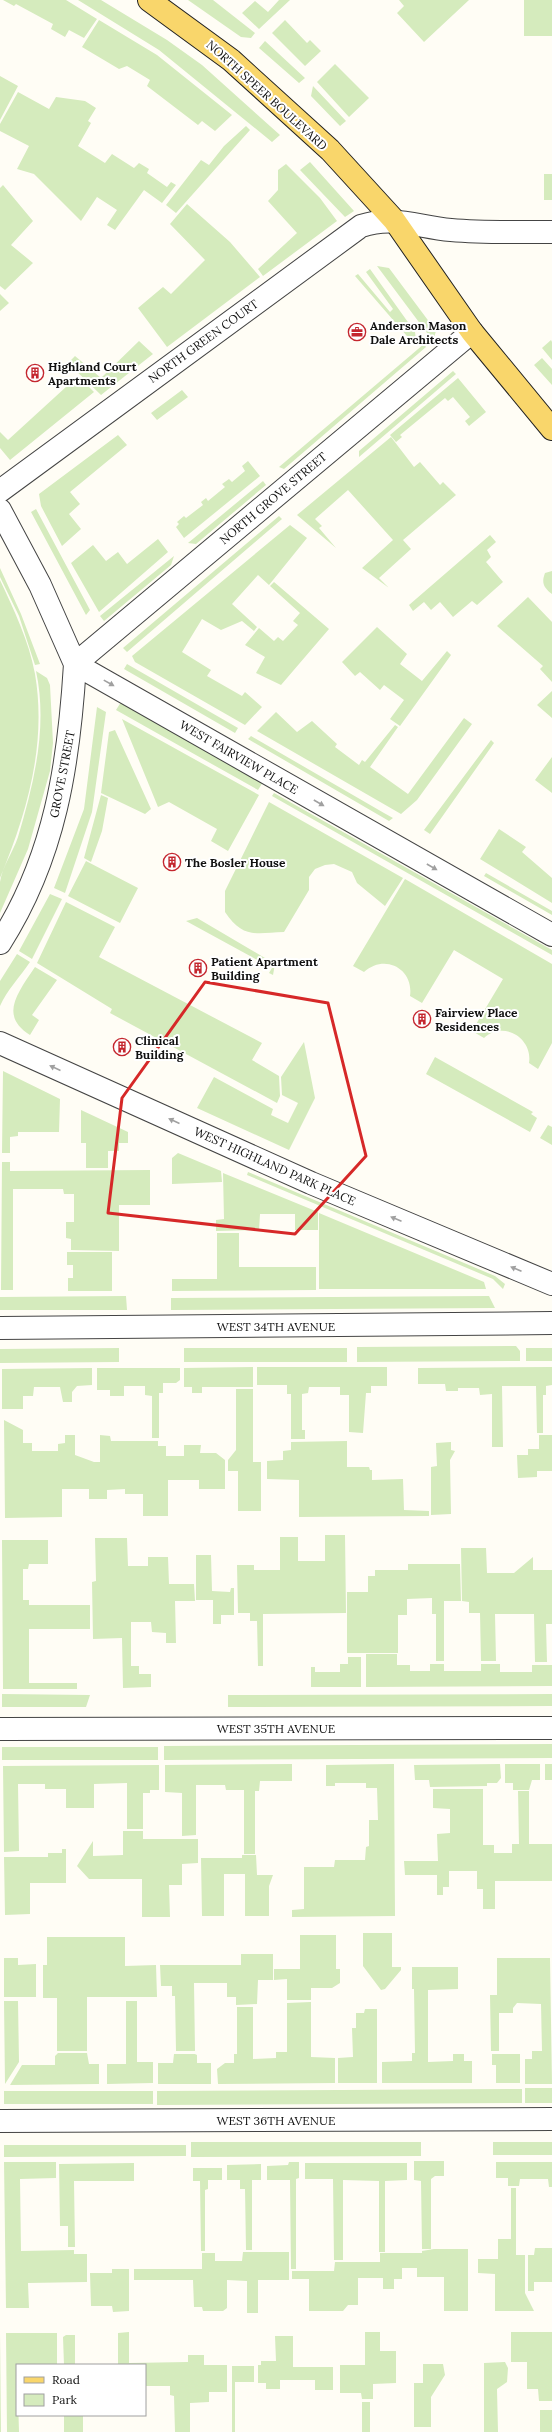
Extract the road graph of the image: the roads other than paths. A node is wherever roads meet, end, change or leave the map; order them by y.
1 (149, 0) edge
2 (394, 220) junction
3 (552, 232) edge
4 (472, 332) junction
5 (552, 429) edge
6 (0, 491) edge
7 (0, 510) edge
8 (74, 664) junction
9 (552, 935) edge
10 (0, 943) edge
11 (0, 1043) edge
12 (552, 1284) edge
13 (552, 1324) edge
14 (0, 1328) edge
15 (552, 1728) edge
16 (0, 1729) edge
17 (552, 2119) edge
18 (0, 2121) edge

1 - 2 main road, NORTH SPEER BOULEVARD
2 - 3 street, NORTH GREEN COURT
2 - 4 main road, NORTH SPEER BOULEVARD
2 - 6 street, NORTH GREEN COURT
4 - 5 main road, NORTH SPEER BOULEVARD
4 - 8 street, NORTH GROVE STREET
7 - 8 street
8 -> 9 street, WEST FAIRVIEW PLACE
8 - 10 street, GROVE STREET
12 -> 11 street, WEST HIGHLAND PARK PLACE
13 - 14 street, WEST 34TH AVENUE
15 - 16 street, WEST 35TH AVENUE
17 - 18 street, WEST 36TH AVENUE

